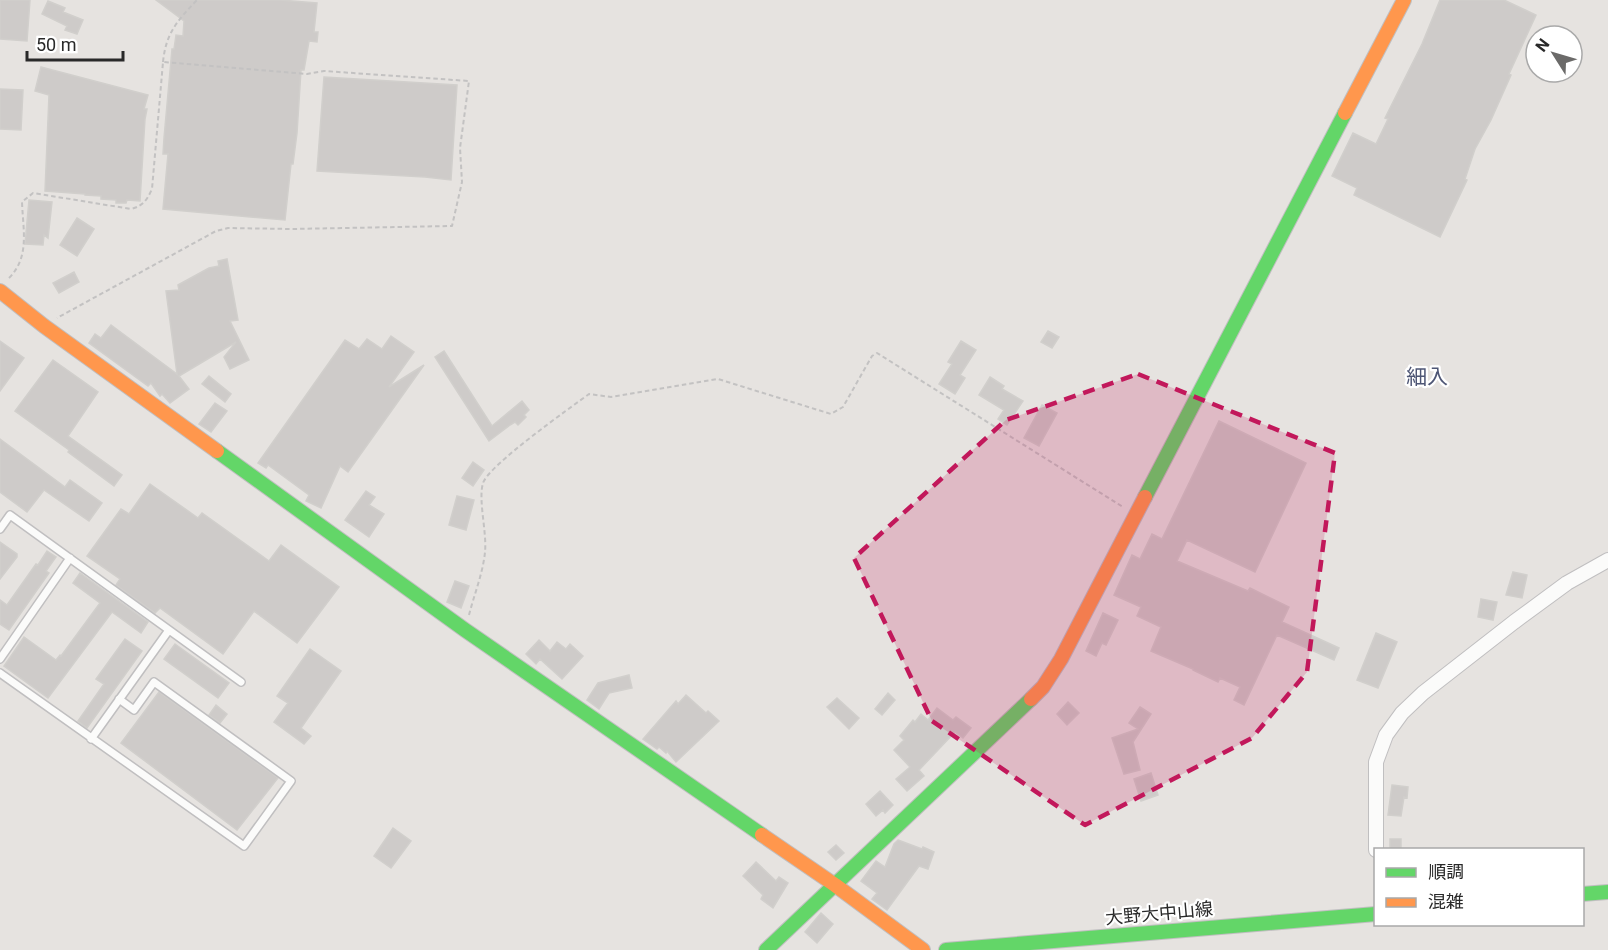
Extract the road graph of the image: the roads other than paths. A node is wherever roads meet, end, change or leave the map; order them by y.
1 (1404, 0) edge
2 (3, 286) edge
3 (0, 528) edge
4 (70, 558) junction
5 (1608, 560) edge
6 (169, 630) junction
7 (0, 659) edge
8 (0, 673) edge
9 (241, 682) dead end
10 (119, 699) junction
11 (91, 739) junction
12 (1376, 848) edge
13 (836, 885) junction
14 (1608, 892) edge
15 (1584, 894) edge
16 (1374, 914) edge
17 (766, 950) edge
18 (923, 950) edge
19 (946, 950) edge

1 - 13 street
2 - 13 street
3 - 4 lane
4 - 6 lane
4 - 7 lane
5 - 12 street
6 - 9 lane
6 - 10 lane
8 - 11 lane
10 - 11 lane
10 - 11 lane
13 - 17 street
13 - 18 street
14 - 15 street
16 - 19 street, 大野大中山線

